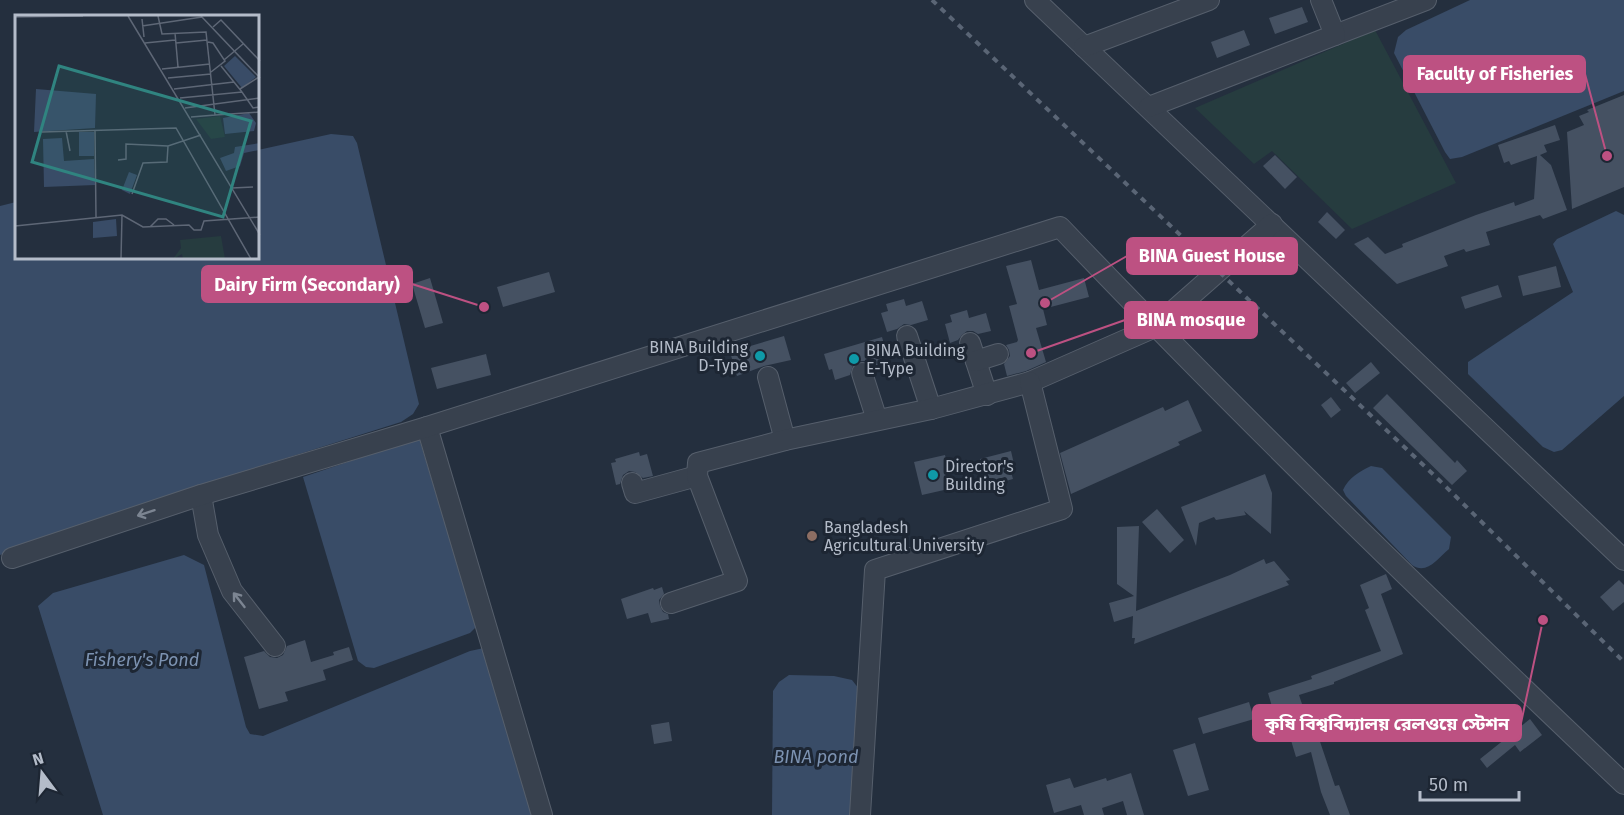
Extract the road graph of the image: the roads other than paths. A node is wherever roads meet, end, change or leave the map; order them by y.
1 (1035, 0) edge
2 (1209, 0) edge
3 (1321, 0) edge
4 (1426, 0) edge
5 (1335, 35) junction
6 (1084, 46) junction
7 (1149, 107) junction
8 (1272, 224) junction
9 (1155, 327) junction
10 (907, 336) dead end
11 (998, 354) dead end
12 (862, 373) dead end
13 (768, 377) dead end
14 (1030, 382) junction
15 (987, 395) junction
16 (931, 409) junction
17 (877, 420) junction
18 (427, 427) junction
19 (785, 440) junction
20 (697, 476) junction
21 (632, 483) dead end
22 (201, 495) junction
23 (12, 558) dead end
24 (1624, 560) edge
25 (671, 603) dead end
26 (274, 646) dead end
27 (1624, 784) edge
28 (542, 815) edge
29 (860, 815) edge

1 - 6 street
2 - 6 street
3 - 5 street
4 - 5 street
5 - 7 street
6 - 7 street
7 - 8 street
8 - 9 street
8 - 24 street
9 - 14 street
9 - 18 street
9 - 27 street
10 - 16 street
11 - 15 street
12 - 17 street
13 - 19 street
14 - 15 street
14 - 29 street
15 - 16 street
16 - 17 street
17 - 19 street
18 - 22 street
18 - 28 street
19 - 20 street
20 - 21 street
20 - 25 street
22 -> 23 street
26 -> 22 street

